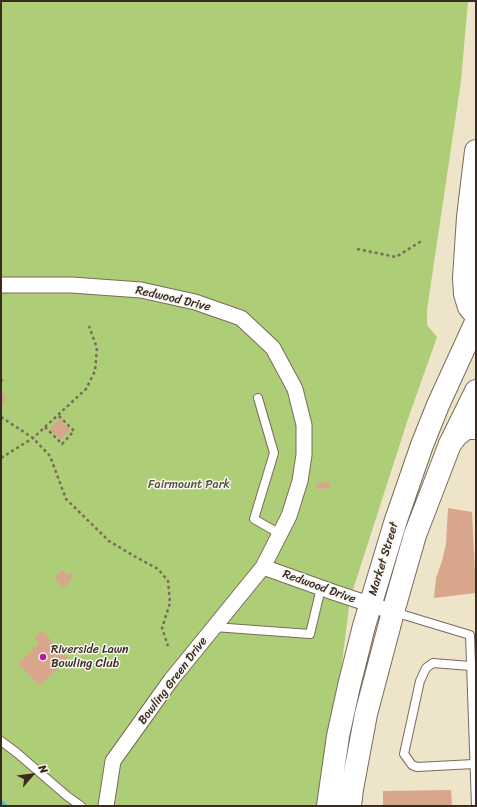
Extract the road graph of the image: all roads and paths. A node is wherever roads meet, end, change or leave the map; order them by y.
1 (476, 151) edge
2 (423, 240) dead end
3 (357, 249) dead end
4 (1, 285) edge
5 (476, 315) edge
6 (476, 322) edge
7 (89, 326) dead end
8 (3, 377) dead end
9 (1, 382) edge
10 (476, 391) edge
11 (258, 398) dead end
12 (58, 415) junction
13 (1, 416) edge
14 (45, 427) junction
15 (476, 428) edge
16 (33, 438) junction
17 (450, 444) junction
18 (1, 458) edge
19 (280, 534) junction
20 (263, 567) junction
21 (321, 588) junction
22 (370, 605) junction
23 (393, 612) junction
24 (214, 627) junction
25 (168, 646) dead end
26 (470, 666) junction
27 (1, 741) edge
28 (474, 764) junction
29 (81, 806) edge
30 (106, 806) edge
31 (328, 806) edge
32 (350, 806) edge
33 (476, 806) edge

1 - 5 main road
2 - 3 path
4 - 19 street, Redwood Drive
6 - 22 main road, Market Street
7 - 12 path
8 - 9 path
10 - 17 main road, Market Street
11 - 19 lane
12 - 14 path
12 - 14 path
13 - 16 path
14 - 16 path
15 - 17 main road
16 - 18 path
16 - 25 path
17 - 23 main road, Market Street
19 - 20 street, Redwood Drive
20 - 21 street, Redwood Drive
20 - 24 street, Bowling Green Drive
21 - 22 street, Redwood Drive
21 - 24 lane
22 - 23 street, Redwood Drive
22 - 31 main road, Market Street
23 - 26 lane
23 - 32 main road, Market Street
24 - 30 street, Bowling Green Drive
26 - 28 lane
26 - 28 lane
27 - 29 lane
28 - 33 lane

